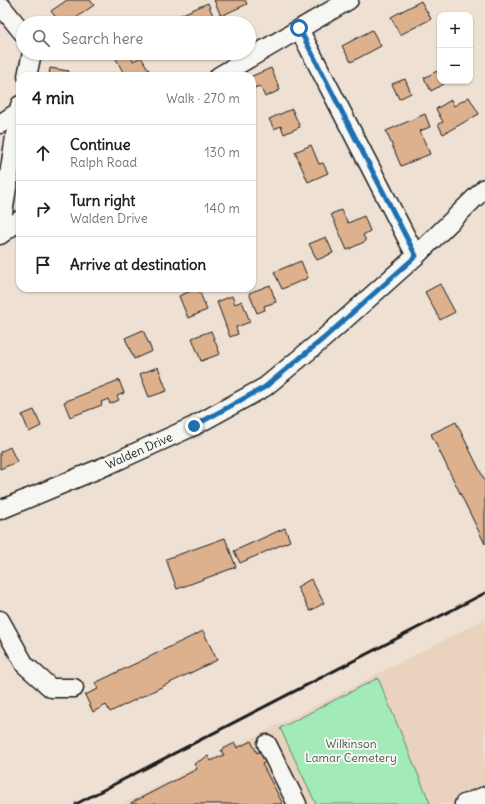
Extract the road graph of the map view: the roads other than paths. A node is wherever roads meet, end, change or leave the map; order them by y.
1 (349, 0) edge
2 (5, 5) edge
3 (16, 22) edge
4 (299, 28) junction
5 (256, 54) edge
6 (30, 60) edge
7 (246, 60) edge
8 (28, 72) edge
9 (226, 72) edge
10 (16, 111) edge
11 (0, 124) edge
12 (16, 124) edge
13 (485, 188) edge
14 (3, 189) edge
15 (16, 223) edge
16 (0, 232) edge
17 (0, 235) edge
18 (416, 256) junction
19 (0, 510) edge
20 (0, 620) edge
21 (74, 688) dead end
22 (267, 744) dead end
23 (485, 796) edge
24 (297, 804) edge
25 (464, 804) edge

1 - 4 street
2 - 3 street
4 - 5 street
4 - 18 street
6 - 8 street
7 - 9 street
10 - 11 street
12 - 14 street
13 - 18 street, Walden Drive
14 - 16 street
15 - 17 street
18 - 19 street, Walden Drive
20 - 21 street
22 - 24 street
23 - 25 street

